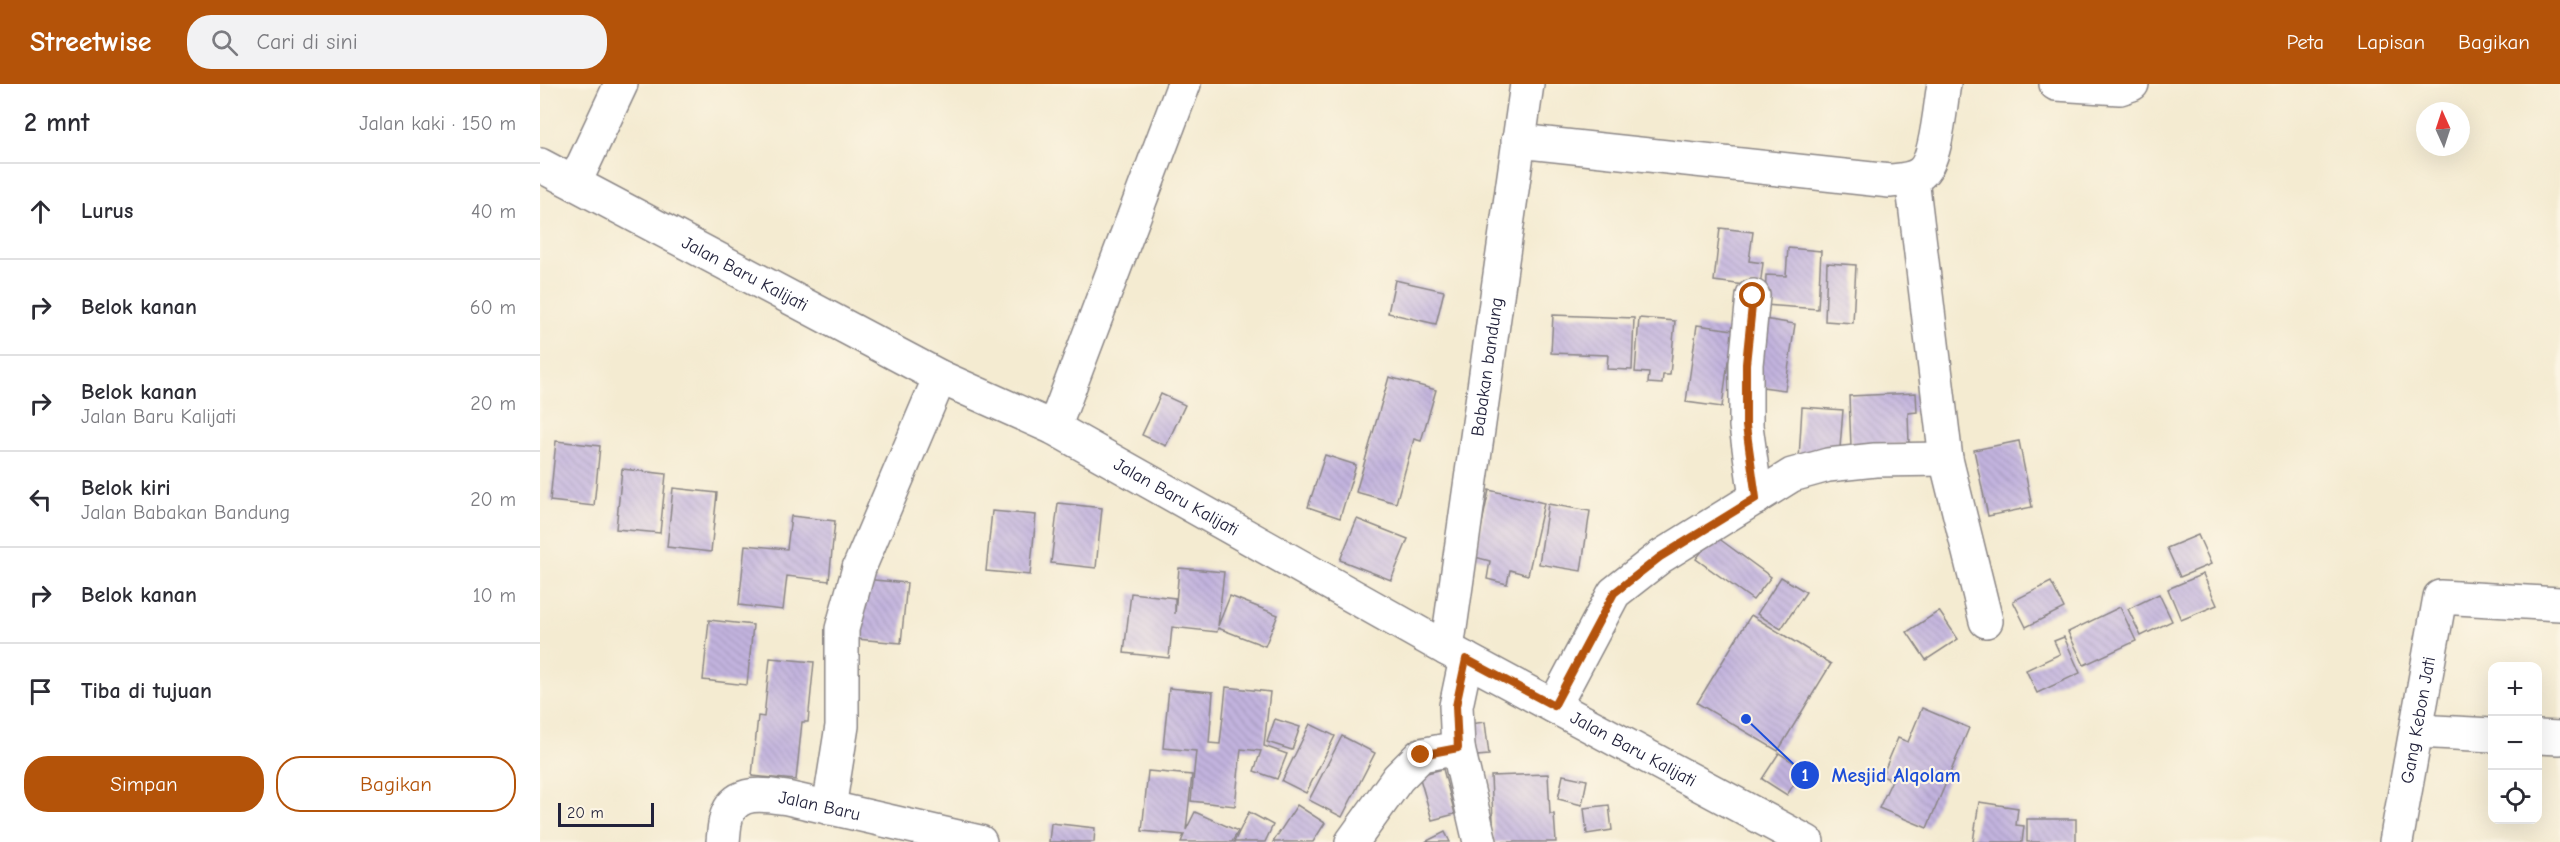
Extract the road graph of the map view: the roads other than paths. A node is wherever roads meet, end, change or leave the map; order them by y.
1 (621, 84) edge
2 (1184, 84) edge
3 (1527, 84) edge
4 (1944, 84) edge
5 (2056, 84) edge
6 (2132, 84) edge
7 (1518, 141) junction
8 (542, 171) edge
9 (1911, 179) junction
10 (575, 182) junction
11 (1753, 296) dead end
12 (940, 377) junction
13 (1054, 428) junction
14 (1946, 459) junction
15 (1756, 498) junction
16 (2560, 604) edge
17 (1986, 621) dead end
18 (1456, 654) junction
19 (1554, 706) junction
20 (2417, 732) junction
21 (2488, 735) edge
22 (2542, 737) edge
23 (2560, 738) edge
24 (1458, 748) junction
25 (829, 808) junction
26 (901, 833) edge
27 (723, 842) edge
28 (980, 842) edge
29 (1352, 842) edge
30 (1480, 842) edge
31 (1807, 842) edge
32 (2396, 842) edge

1 - 10 street
2 - 13 street
3 - 7 street, Babakan bandung
4 - 9 street
5 - 6 street
7 - 9 street
7 - 18 street, Babakan bandung
8 - 10 street, Jalan Baru Kalijati
9 - 14 street
10 - 12 street, Jalan Baru Kalijati
11 - 15 street
12 - 13 street, Jalan Baru Kalijati
12 - 25 street
13 - 18 street, Jalan Baru Kalijati
14 - 15 street
14 - 17 street
15 - 19 street
16 - 20 street, Gang Kebon Jati
18 - 19 street, Jalan Baru Kalijati
18 - 24 street, Babakan bandung
19 - 31 street, Jalan Baru Kalijati
20 - 21 street
20 - 32 street, Gang Kebon Jati
22 - 23 street
24 - 29 street
24 - 30 street, Babakan bandung
25 - 26 street, Jalan Baru
25 - 27 street, Jalan Baru
26 - 28 street, Jalan Baru

